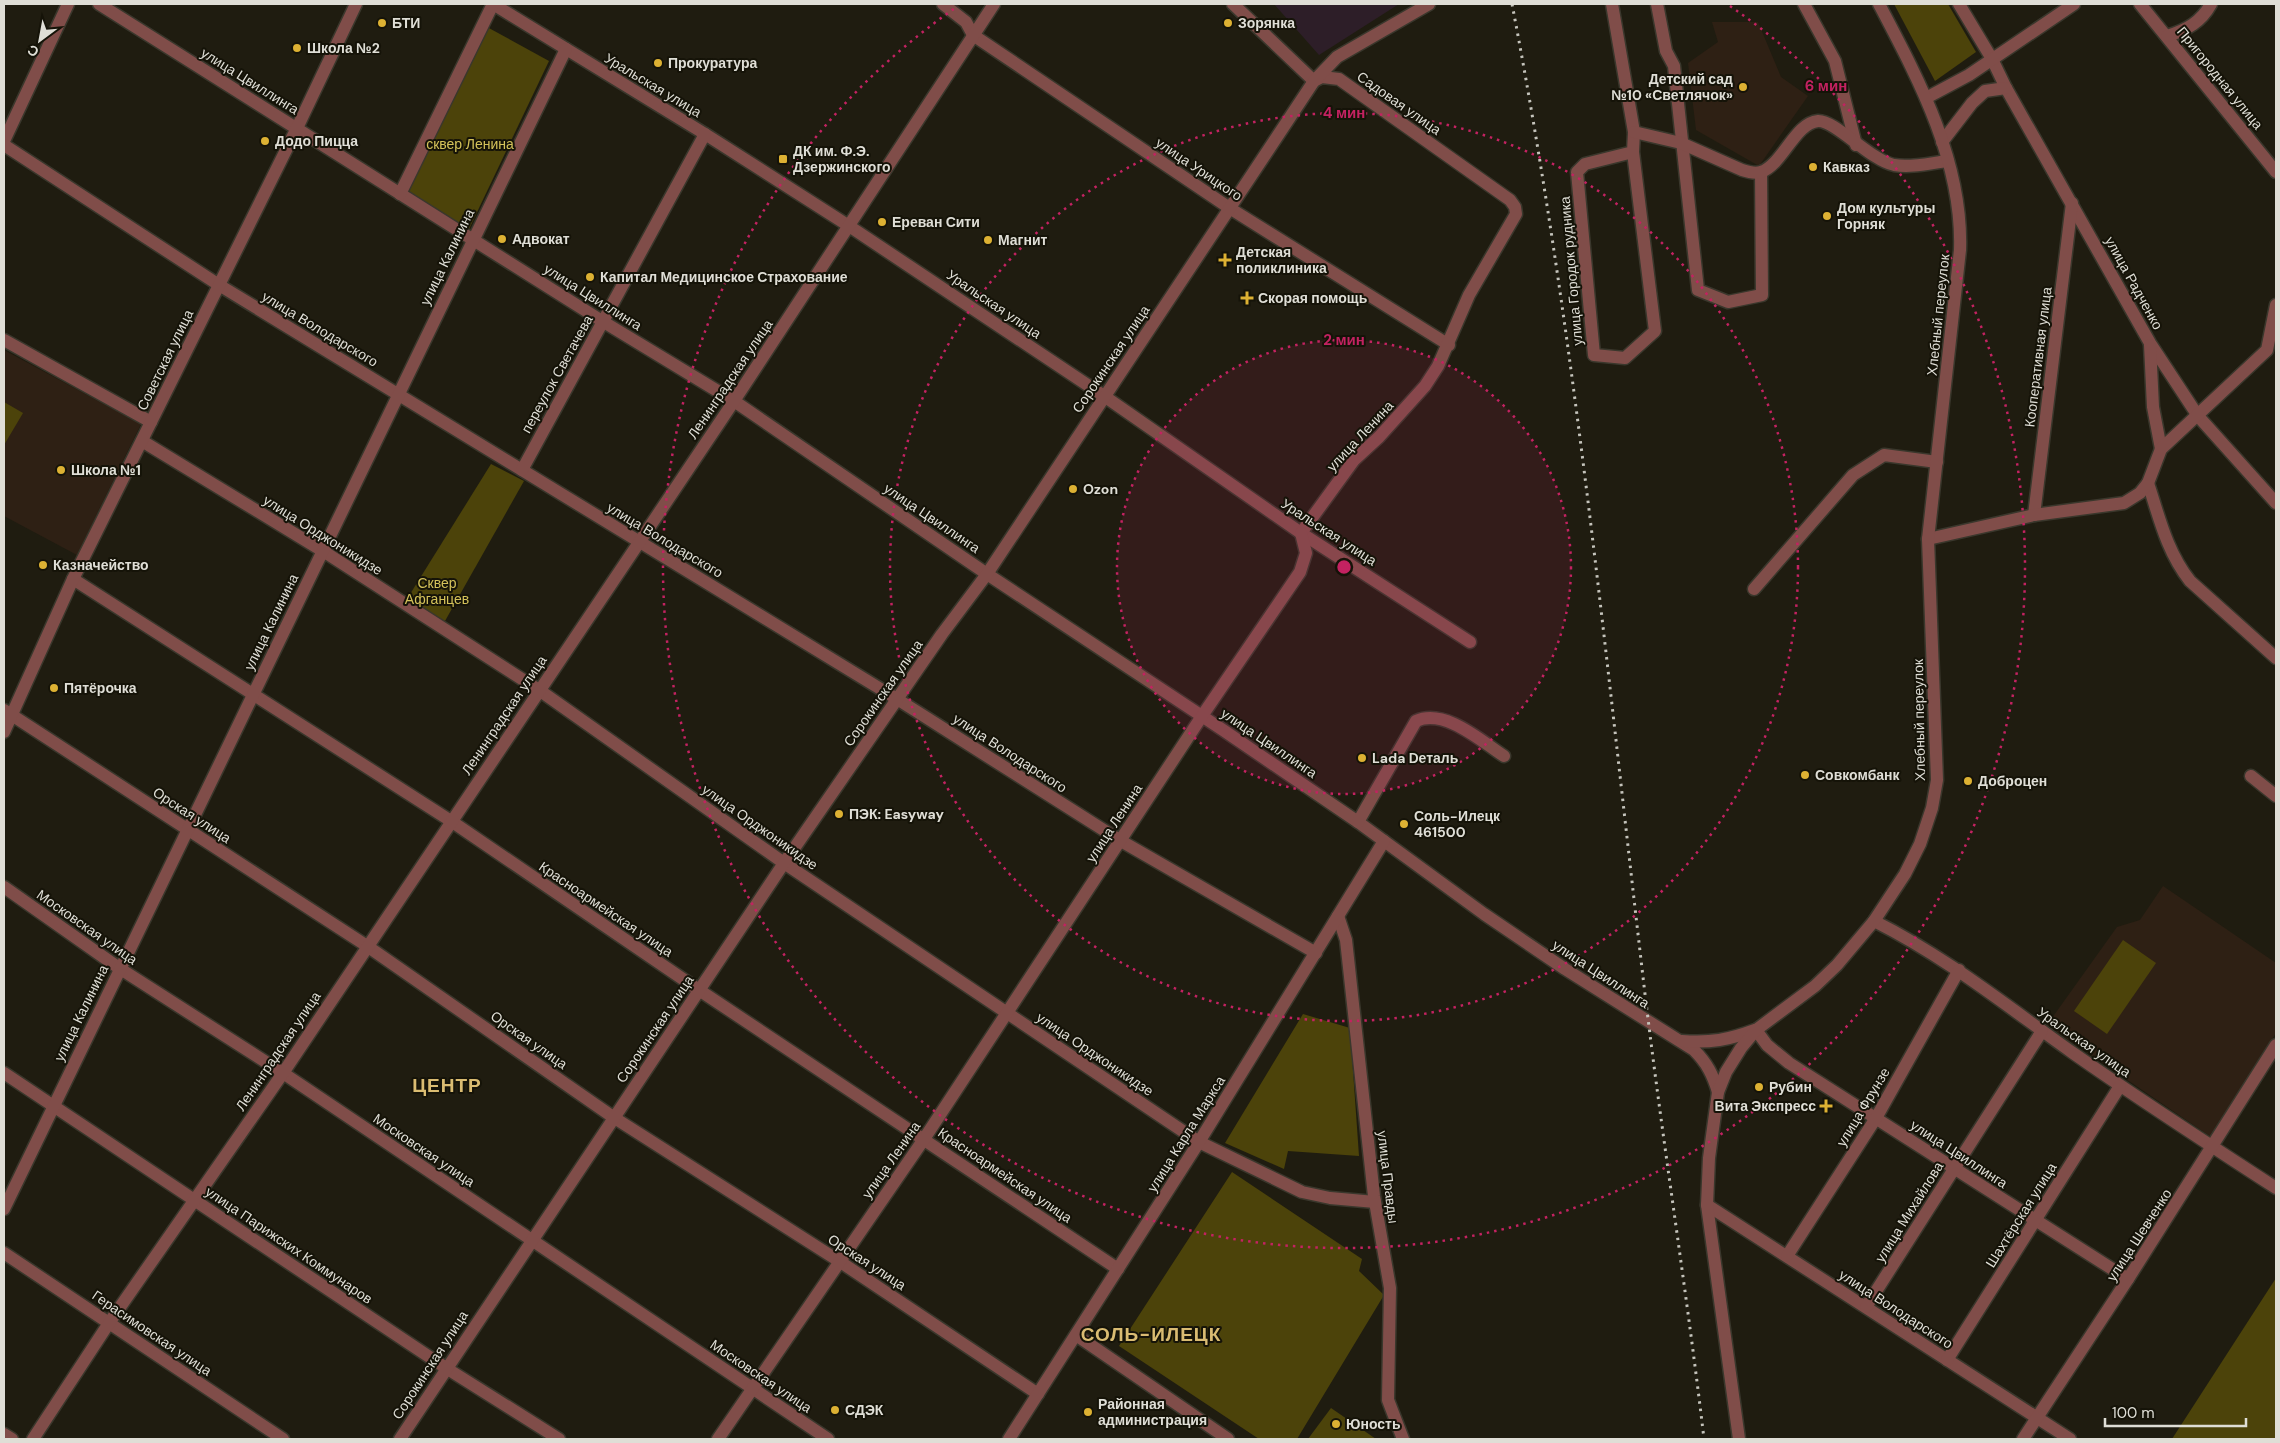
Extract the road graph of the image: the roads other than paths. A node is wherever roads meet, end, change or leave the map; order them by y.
1 (68, 4) edge
2 (99, 4) edge
3 (356, 4) edge
4 (493, 4) edge
5 (943, 4) edge
6 (994, 4) edge
7 (1233, 4) edge
8 (1429, 4) edge
9 (1612, 4) edge
10 (1658, 4) edge
11 (1804, 4) edge
12 (1879, 4) edge
13 (1959, 4) edge
14 (2074, 4) edge
15 (2140, 4) edge
16 (2212, 4) edge
17 (973, 35) junction
18 (2167, 36) junction
19 (566, 49) junction
20 (1992, 59) junction
21 (1969, 75) junction
22 (1314, 80) junction
23 (2006, 88) junction
24 (1980, 95) junction
25 (1926, 98) junction
26 (297, 128) junction
27 (1634, 132) junction
28 (705, 134) junction
29 (4, 141) edge
30 (1942, 142) junction
31 (1681, 143) junction
32 (4, 145) edge
33 (1856, 145) junction
34 (1633, 152) junction
35 (1948, 161) junction
36 (1761, 172) junction
37 (2276, 172) edge
38 (400, 194) junction
39 (2072, 203) junction
40 (1231, 209) junction
41 (1514, 222) joint
42 (848, 226) junction
43 (473, 239) junction
44 (219, 285) junction
45 (2276, 305) edge
46 (602, 321) junction
47 (4, 340) edge
48 (2150, 344) junction
49 (1448, 345) junction
50 (2272, 348) edge
51 (398, 395) junction
52 (1104, 396) junction
53 (734, 401) junction
54 (2198, 416) junction
55 (151, 422) junction
56 (142, 441) junction
57 (2160, 449) junction
58 (1936, 462) junction
59 (522, 470) junction
60 (2148, 483) junction
61 (2276, 503) edge
62 (2034, 514) junction
63 (1301, 533) junction
64 (1928, 539) junction
65 (638, 541) junction
66 (323, 551) junction
67 (987, 574) junction
68 (73, 579) junction
69 (1754, 589) dead end
70 (1470, 642) dead end
71 (2276, 658) edge
72 (539, 690) junction
73 (252, 694) junction
74 (897, 698) junction
75 (8, 713) edge
76 (1202, 716) junction
77 (4, 732) edge
78 (1504, 756) dead end
79 (2251, 776) dead end
80 (2276, 796) edge
81 (451, 821) junction
82 (1358, 822) junction
83 (188, 830) junction
84 (1121, 841) junction
85 (1384, 841) junction
86 (784, 863) junction
87 (4, 887) edge
88 (1338, 916) junction
89 (1874, 921) junction
90 (367, 946) junction
91 (1316, 953) junction
92 (119, 968) junction
93 (1959, 970) junction
94 (699, 990) junction
95 (1008, 1014) junction
96 (1756, 1030) junction
97 (2042, 1031) junction
98 (1680, 1040) junction
99 (2276, 1045) edge
100 (4, 1073) edge
101 (283, 1073) junction
102 (2120, 1086) junction
103 (1718, 1092) junction
104 (52, 1107) junction
105 (613, 1117) junction
106 (1876, 1118) junction
107 (924, 1140) junction
108 (1199, 1142) junction
109 (2212, 1147) junction
110 (1954, 1168) junction
111 (2276, 1188) edge
112 (194, 1199) junction
113 (1375, 1202) junction
114 (1707, 1204) junction
115 (4, 1209) edge
116 (2035, 1222) junction
117 (531, 1240) junction
118 (4, 1252) edge
119 (1787, 1256) junction
120 (839, 1261) junction
121 (1118, 1269) junction
122 (2128, 1279) junction
123 (1866, 1308) junction
124 (109, 1323) junction
125 (1076, 1335) junction
126 (1947, 1360) junction
127 (446, 1368) junction
128 (753, 1389) junction
129 (1038, 1394) junction
130 (2038, 1419) junction
131 (4, 1434) edge
132 (12, 1439) edge
133 (33, 1439) edge
134 (283, 1439) edge
135 (400, 1439) edge
136 (559, 1439) edge
137 (718, 1439) edge
138 (828, 1439) edge
139 (1009, 1439) edge
140 (1228, 1439) edge
141 (1403, 1439) edge
142 (1739, 1439) edge
143 (2023, 1439) edge
144 (2070, 1439) edge

1 - 29 street
2 - 26 street, улица Цвиллинга
3 - 26 street, Советская улица
4 - 19 street, Уральская улица
4 - 38 street
5 - 17 street, улица Урицкого
6 - 17 street, Ленинградская улица
7 - 22 street
8 - 22 street, Сорокинская улица
9 - 27 street, улица Городок рудника
10 - 31 street
11 - 33 street
12 - 25 street, Хлебный переулок
13 - 20 street, улица Радченко
14 - 20 street
15 - 18 street, Пригородная улица
16 - 18 street
17 - 40 street, улица Урицкого
17 - 42 street, Ленинградская улица
18 - 37 street, Пригородная улица
19 - 28 street, Уральская улица
19 - 43 street, улица Калинина
20 - 21 street
20 - 23 street, улица Радченко
21 - 24 street
21 - 25 street
22 - 40 street, Сорокинская улица
22 - 41 street, Садовая улица
23 - 24 street
23 - 39 street, улица Радченко
24 - 30 street
25 - 30 street, Хлебный переулок
26 - 38 street, улица Цвиллинга
26 - 44 street, Советская улица
27 - 31 street
27 - 34 street, улица Городок рудника
28 - 42 street, Уральская улица
28 - 46 street, переулок Светачева
30 - 35 street, Хлебный переулок
31 - 36 street
31 - 36 street
32 - 44 street, улица Володарского
33 - 35 street
33 - 36 street
34 - 34 street, улица Городок рудника
35 - 58 street, Хлебный переулок
38 - 43 street, улица Цвиллинга
39 - 48 street, улица Радченко
39 - 62 street, Кооперативная улица
40 - 49 street, улица Урицкого
40 - 52 street, Сорокинская улица
41 - 49 street, улица Ленина
42 - 52 street, Уральская улица
42 - 53 street, Ленинградская улица
43 - 46 street, улица Цвиллинга
43 - 51 street, улица Калинина
44 - 51 street, улица Володарского
44 - 55 street, Советская улица
45 - 50 street
46 - 53 street, улица Цвиллинга
46 - 59 street, переулок Светачева
47 - 55 street
48 - 54 street, улица Радченко
48 - 57 street
49 - 63 street, улица Ленина
50 - 54 street
51 - 59 street, улица Володарского
51 - 66 street, улица Калинина
52 - 63 street, Уральская улица
52 - 67 street, Сорокинская улица
53 - 65 street, Ленинградская улица
53 - 67 street, улица Цвиллинга
54 - 57 street
54 - 61 street, улица Радченко
55 - 56 street, Советская улица
56 - 66 street, улица Орджоникидзе
56 - 68 street, Советская улица
57 - 60 street
58 - 64 street, Хлебный переулок
58 - 69 street
59 - 65 street, улица Володарского
60 - 62 street
60 - 71 street
62 - 64 street
63 - 70 street, Уральская улица
63 - 76 street, улица Ленина
64 - 89 street, Хлебный переулок
65 - 72 street, Ленинградская улица
65 - 74 street, улица Володарского
66 - 72 street, улица Орджоникидзе
66 - 73 street, улица Калинина
67 - 74 street, Сорокинская улица
67 - 76 street, улица Цвиллинга
68 - 73 street, Красноармейская улица
68 - 75 street, Советская улица
72 - 81 street, Ленинградская улица
72 - 86 street, улица Орджоникидзе
73 - 81 street, Красноармейская улица
73 - 83 street, улица Калинина
74 - 84 street, улица Володарского
74 - 86 street, Сорокинская улица
75 - 77 street, Советская улица
75 - 83 street, Орская улица
76 - 82 street, улица Цвиллинга
76 - 84 street, улица Ленина
78 - 82 street
79 - 80 street
81 - 90 street, Ленинградская улица
81 - 94 street, Красноармейская улица
82 - 85 street, улица Цвиллинга
83 - 90 street, Орская улица
83 - 92 street, улица Калинина
84 - 91 street, улица Володарского
84 - 95 street, улица Ленина
85 - 88 street, улица Карла Маркса
85 - 98 street, улица Цвиллинга
86 - 94 street, Сорокинская улица
86 - 95 street, улица Орджоникидзе
87 - 92 street, Московская улица
88 - 91 street, улица Карла Маркса
88 - 113 street, улица Правды
89 - 93 street, Уральская улица
89 - 96 street, Хлебный переулок
90 - 101 street, Ленинградская улица
90 - 105 street, Орская улица
91 - 108 street, улица Карла Маркса
92 - 101 street, Московская улица
92 - 104 street, улица Калинина
93 - 97 street, Уральская улица
93 - 106 street, улица Фрунзе
94 - 105 street, Сорокинская улица
94 - 107 street, Красноармейская улица
95 - 107 street, улица Ленина
95 - 108 street, улица Орджоникидзе
96 - 98 street
96 - 103 street, Хлебный переулок
96 - 106 street, улица Цвиллинга
97 - 102 street, Уральская улица
97 - 110 street, улица Михайлова
98 - 103 street, улица Цвиллинга
99 - 109 street, улица Шевченко
100 - 104 street, улица Парижских Коммунаров
101 - 112 street, Ленинградская улица
101 - 117 street, Московская улица
102 - 109 street, Уральская улица
102 - 116 street, Шахтёрская улица
103 - 114 street
104 - 112 street, улица Парижских Коммунаров
104 - 115 street, улица Калинина
105 - 117 street, Сорокинская улица
105 - 120 street, Орская улица
106 - 110 street, улица Цвиллинга
106 - 119 street, улица Фрунзе
107 - 120 street, улица Ленина
107 - 121 street, Красноармейская улица
108 - 113 street, улица Орджоникидзе
108 - 121 street, улица Карла Маркса
109 - 111 street, Уральская улица
109 - 122 street, улица Шевченко
110 - 116 street, улица Цвиллинга
110 - 123 street, улица Михайлова
112 - 124 street, Ленинградская улица
112 - 127 street, улица Парижских Коммунаров
113 - 141 street, улица Правды
114 - 119 street, улица Володарского
114 - 142 street
116 - 122 street, улица Цвиллинга
116 - 126 street, Шахтёрская улица
117 - 127 street, Сорокинская улица
117 - 128 street, Московская улица
118 - 124 street, Герасимовская улица
119 - 123 street, улица Володарского
120 - 128 street, улица Ленина
120 - 129 street, Орская улица
121 - 125 street, улица Карла Маркса
122 - 130 street, улица Шевченко
123 - 126 street, улица Володарского
124 - 133 street, Ленинградская улица
124 - 134 street, Герасимовская улица
125 - 129 street, улица Карла Маркса
125 - 140 street
126 - 130 street, улица Володарского
127 - 135 street, Сорокинская улица
127 - 136 street, улица Парижских Коммунаров
128 - 137 street, улица Ленина
128 - 138 street, Московская улица
129 - 139 street, улица Карла Маркса
130 - 143 street, улица Шевченко
130 - 144 street, улица Володарского
131 - 132 street

